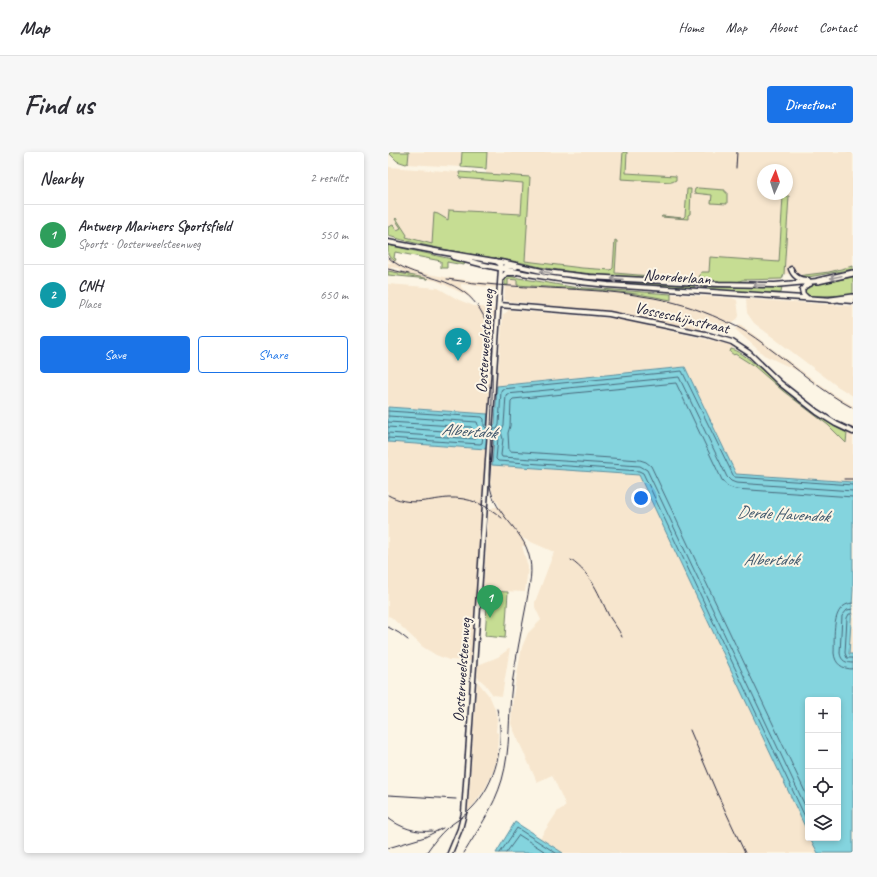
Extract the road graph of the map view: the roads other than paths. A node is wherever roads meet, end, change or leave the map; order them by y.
1 (388, 242) edge
2 (436, 252) junction
3 (496, 261) junction
4 (528, 268) junction
5 (501, 269) junction
6 (791, 269) dead end
7 (521, 273) junction
8 (853, 273) edge
9 (501, 280) junction
10 (818, 281) junction
11 (698, 284) junction
12 (697, 291) junction
13 (853, 297) edge
14 (808, 298) junction
15 (831, 300) junction
16 (853, 301) edge
17 (499, 305) junction
18 (853, 432) edge
19 (450, 853) edge

1 - 2 main road, Noorderlaan
2 - 3 main road, Noorderlaan
2 - 5 main road, Noorderlaan
3 - 4 main road, Noorderlaan
3 - 5 main road, Oosterweelsteenweg
4 - 5 main road, Noorderlaan
11 -> 4 main road, Noorderlaan
5 - 7 main road, Noorderlaan
5 - 9 main road, Oosterweelsteenweg
6 - 10 main road
7 - 9 main road
7 - 12 main road, Noorderlaan
8 -> 10 highway, Noorderlaan
9 - 17 main road, Oosterweelsteenweg
10 -> 11 main road, Noorderlaan
10 - 14 main road
11 - 12 main road
12 - 14 main road, Noorderlaan
13 - 15 highway
14 - 15 main road, Noorderlaan
15 - 16 main road, Noorderlaan
17 - 18 main road, Vosseschijnstraat
17 - 19 main road, Oosterweelsteenweg

